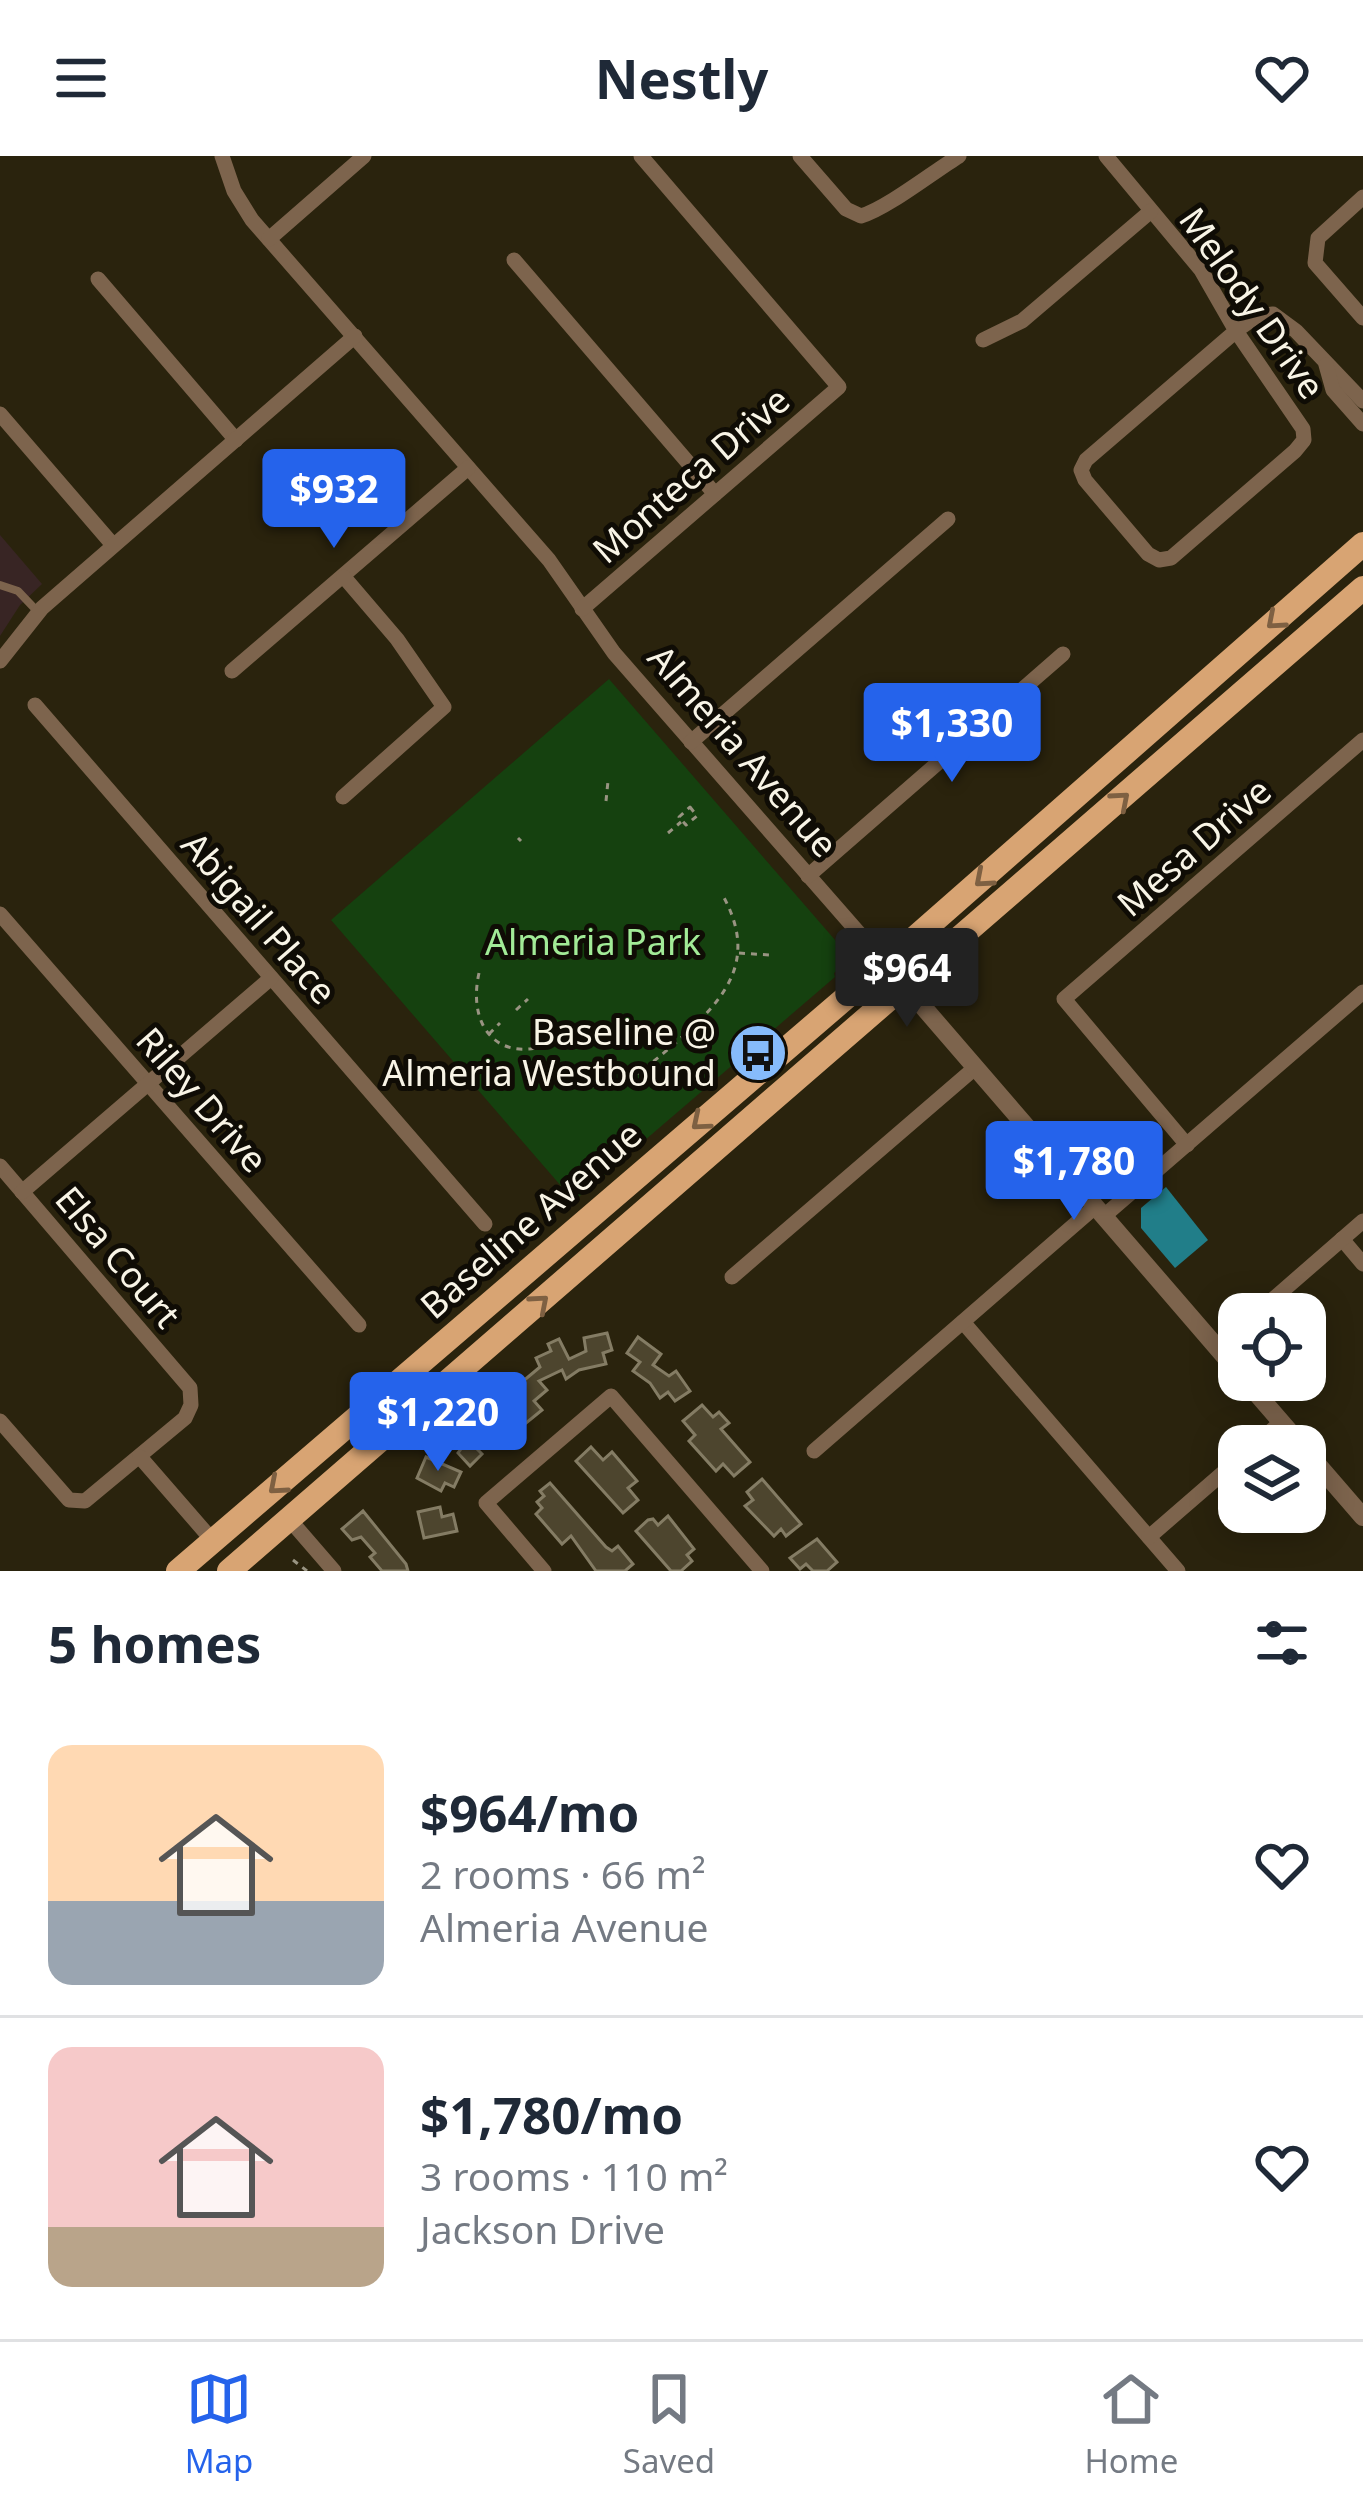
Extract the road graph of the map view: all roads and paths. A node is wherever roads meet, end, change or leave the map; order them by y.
1 (222, 156) edge
2 (364, 156) edge
3 (641, 156) edge
4 (800, 156) edge
5 (959, 156) edge
6 (1113, 158) edge
7 (1363, 197) edge
8 (1151, 211) junction
9 (269, 239) junction
10 (514, 260) dead end
11 (98, 279) dead end
12 (1363, 319) edge
13 (1236, 331) junction
14 (355, 336) junction
15 (982, 340) dead end
16 (1361, 406) edge
17 (0, 414) edge
18 (236, 440) junction
19 (468, 467) junction
20 (715, 494) junction
21 (947, 519) dead end
22 (1363, 544) edge
23 (113, 545) junction
24 (344, 577) junction
25 (0, 585) edge
26 (1363, 588) edge
27 (582, 608) junction
28 (38, 612) junction
29 (1063, 654) dead end
30 (0, 661) edge
31 (232, 671) dead end
32 (34, 705) dead end
33 (1363, 740) edge
34 (691, 742) junction
35 (608, 781) dead end
36 (343, 797) dead end
37 (606, 801) dead end
38 (682, 821) dead end
39 (668, 833) dead end
40 (808, 876) junction
41 (722, 894) dead end
42 (0, 914) edge
43 (737, 953) junction
44 (769, 955) dead end
45 (885, 964) junction
46 (479, 973) dead end
47 (271, 978) junction
48 (906, 987) junction
49 (1363, 992) edge
50 (528, 999) dead end
51 (516, 1010) dead end
52 (500, 1023) dead end
53 (489, 1034) junction
54 (545, 1046) dead end
55 (558, 1066) dead end
56 (976, 1067) junction
57 (147, 1084) junction
58 (1187, 1144) junction
59 (0, 1166) edge
60 (22, 1192) junction
61 (1100, 1211) junction
62 (1363, 1221) edge
63 (485, 1223) dead end
64 (1342, 1240) junction
65 (1363, 1264) edge
66 (732, 1277) dead end
67 (1280, 1293) edge
68 (963, 1322) junction
69 (359, 1325) dead end
70 (1217, 1348) edge
71 (1263, 1401) edge
72 (0, 1421) edge
73 (1281, 1422) junction
74 (1278, 1425) edge
75 (1284, 1425) edge
76 (814, 1450) dead end
77 (140, 1457) junction
78 (1326, 1474) edge
79 (1218, 1477) edge
80 (1363, 1517) edge
81 (290, 1520) junction
82 (1149, 1537) junction
83 (213, 1541) junction
84 (293, 1560) dead end
85 (178, 1571) edge
86 (229, 1571) edge
87 (307, 1571) edge
88 (334, 1571) edge
89 (544, 1571) edge
90 (762, 1571) edge
91 (1178, 1571) edge

1 - 9 street, Almeria Avenue
2 - 9 street
3 - 20 street, Monteca Drive
4 - 5 street
6 - 8 street, Melody Drive
7 - 12 street
8 - 13 street, Melody Drive
8 - 15 street
9 - 14 street, Almeria Avenue
10 - 20 street
11 - 18 street
13 - 13 street, Melody Drive
13 - 16 street
14 - 18 street
14 - 19 street, Almeria Avenue
17 - 23 street
18 - 23 street
19 - 24 street
19 - 27 street, Almeria Avenue
20 - 27 street, Monteca Drive
21 - 34 street
22 -> 45 main road, Baseline Avenue
23 - 28 street
24 - 31 street
24 - 36 street
25 - 28 lane
48 -> 26 main road, Baseline Avenue
27 - 34 street, Almeria Avenue
28 - 30 street
29 - 40 street
32 - 47 street, Abigail Place
33 - 58 street, Mesa Drive
34 - 40 street, Almeria Avenue
35 - 37 path
38 - 39 path
40 - 45 street, Almeria Avenue
41 - 43 path
42 - 57 street, Riley Drive
43 - 44 path
43 - 55 path
45 - 48 street, Almeria Avenue
45 -> 83 main road, Baseline Avenue
46 - 53 path
47 - 57 street
47 - 63 street, Abigail Place
48 - 56 street, Almeria Avenue
81 -> 48 main road, Baseline Avenue
49 - 58 street
50 - 51 path
52 - 53 path
53 - 54 path
56 - 61 street, Almeria Avenue
56 - 66 street
57 - 60 street
57 - 69 street, Riley Drive
58 - 61 street
59 - 60 street, Elsa Court
60 - 77 street, Elsa Court
61 - 68 street
61 - 70 street, Almeria Avenue
62 - 64 street
64 - 65 street
64 - 67 street
68 - 76 street
68 - 82 street
71 - 73 street, Almeria Avenue
72 - 77 street
73 - 74 street
73 - 75 street, Almeria Avenue
77 - 83 street
78 - 80 street, Almeria Avenue
79 - 82 street
81 - 86 main road, Baseline Avenue
81 - 88 street
82 - 91 street
83 - 85 main road, Baseline Avenue
84 - 87 path
89 - 90 street

